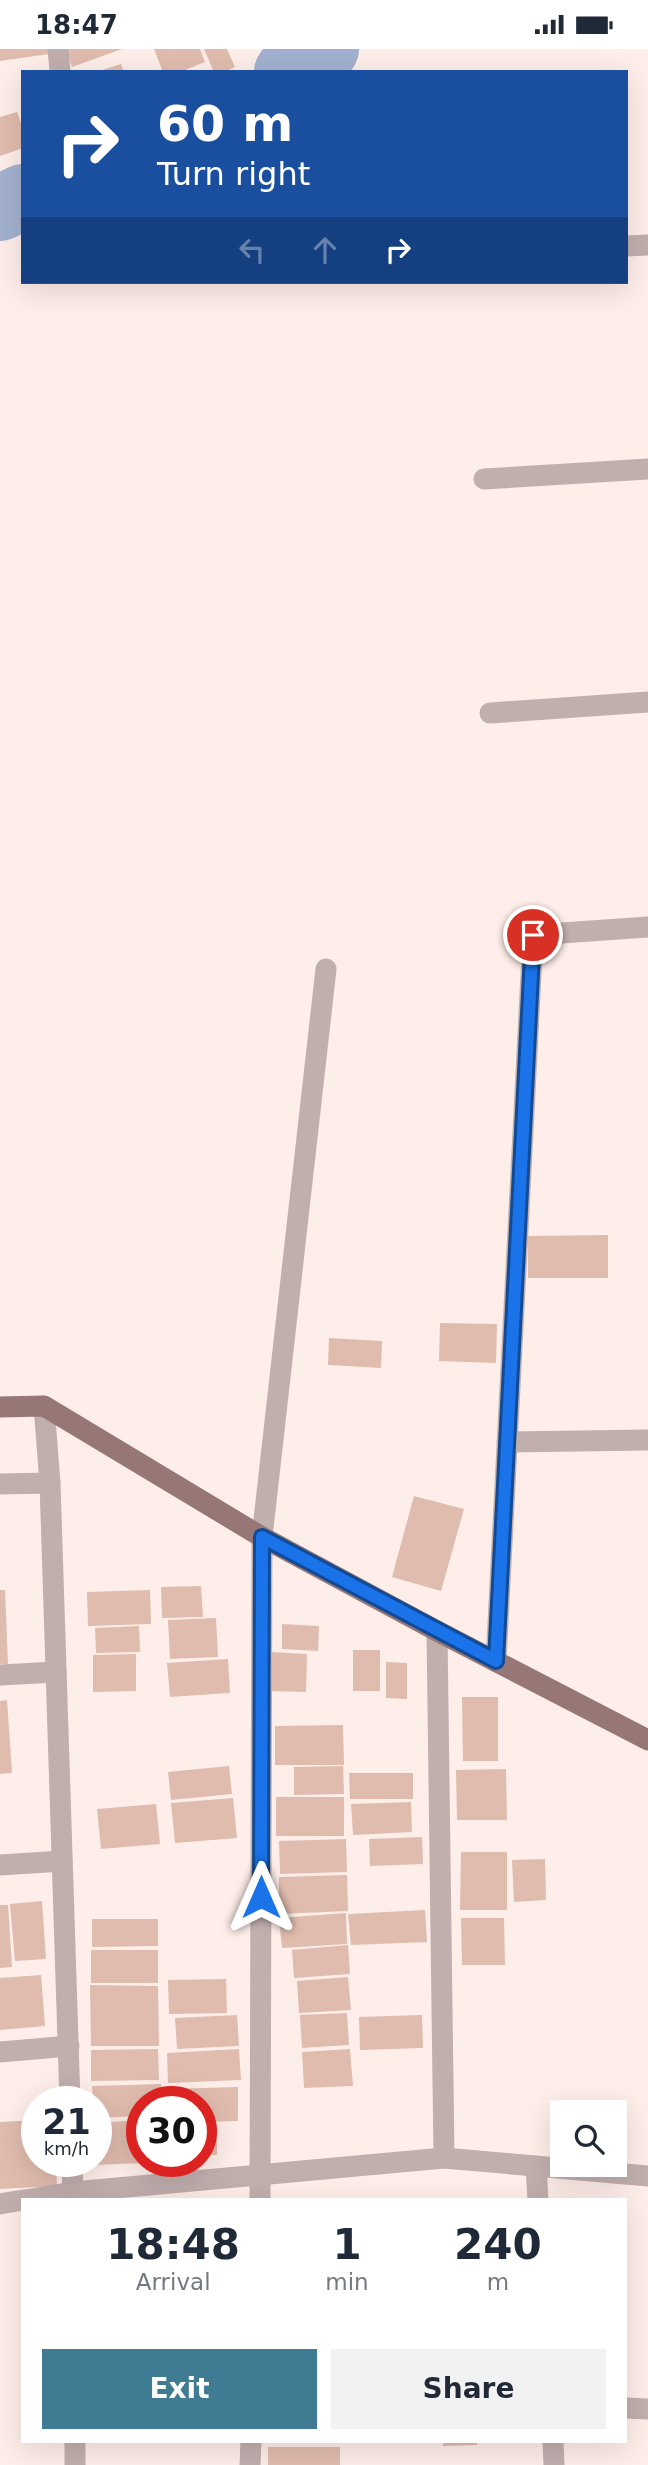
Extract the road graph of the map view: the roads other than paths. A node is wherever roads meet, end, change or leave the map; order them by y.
1 (58, 49) edge
2 (60, 70) edge
3 (648, 245) edge
4 (628, 246) edge
5 (648, 469) edge
6 (484, 479) dead end
7 (648, 702) edge
8 (490, 713) dead end
9 (648, 927) edge
10 (326, 969) dead end
11 (44, 1406) junction
12 (0, 1407) edge
13 (648, 1440) edge
14 (507, 1442) junction
15 (50, 1483) junction
16 (0, 1484) edge
17 (262, 1537) junction
18 (437, 1631) junction
19 (496, 1661) junction
20 (56, 1672) junction
21 (0, 1675) edge
22 (648, 1740) edge
23 (62, 1861) junction
24 (0, 1865) edge
25 (69, 2046) junction
26 (0, 2052) edge
27 (70, 2086) edge
28 (444, 2158) junction
29 (536, 2166) junction
30 (261, 2174) junction
31 (648, 2176) edge
32 (72, 2177) edge
33 (73, 2196) edge
34 (48, 2198) edge
35 (260, 2198) edge
36 (538, 2198) edge
37 (21, 2200) edge
38 (0, 2204) edge
39 (627, 2408) edge
40 (648, 2409) edge
41 (75, 2443) edge
42 (251, 2443) edge
43 (553, 2443) edge
44 (75, 2465) edge
45 (250, 2465) edge
46 (554, 2465) edge

1 - 2 street
3 - 4 street
5 - 6 street
7 - 8 street
9 - 14 street
10 - 17 street
11 - 12 main road
11 - 15 street
11 - 17 main road
13 - 14 street
14 - 19 street
15 - 16 street
15 - 20 street
17 - 18 main road
17 - 30 street
18 - 19 main road
18 - 28 street
19 - 22 main road
20 - 21 street
20 - 23 street
23 - 24 street
23 - 25 street
25 - 26 street
25 - 27 street
28 - 29 street
28 - 30 street
29 - 31 street
29 - 36 street
30 - 33 street
30 - 35 street
32 - 33 street
33 - 34 street
37 - 38 street
39 - 40 street
41 - 44 street
42 - 45 street
43 - 46 street

